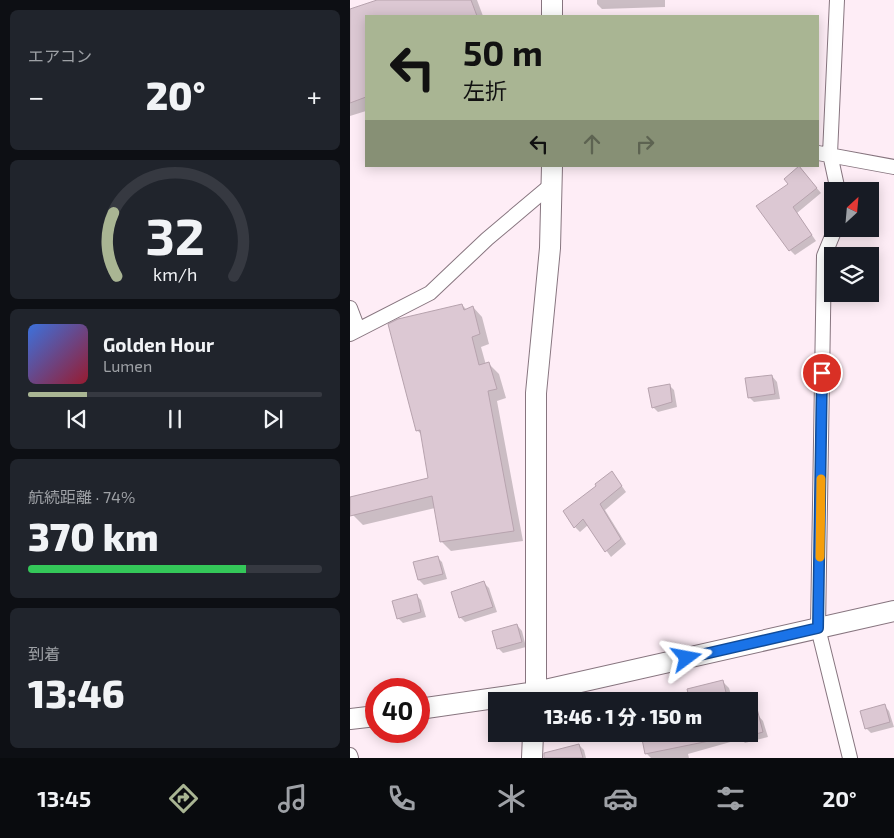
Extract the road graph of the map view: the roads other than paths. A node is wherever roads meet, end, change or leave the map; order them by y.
1 (552, 0) edge
2 (837, 0) edge
3 (552, 15) edge
4 (824, 154) edge
5 (894, 167) edge
6 (551, 176) edge
7 (835, 182) edge
8 (831, 238) edge
9 (350, 308) edge
10 (354, 332) edge
11 (894, 612) edge
12 (818, 628) junction
13 (536, 692) edge
14 (553, 692) edge
15 (488, 701) edge
16 (430, 708) edge
17 (365, 717) edge
18 (350, 719) edge
19 (533, 742) edge
20 (532, 758) edge
21 (850, 758) edge

1 - 3 street
2 - 4 street
4 - 5 street
4 - 7 street
6 - 10 street
6 - 13 street
8 - 12 street
9 - 10 street
11 - 12 street
12 - 14 street
12 - 21 street
15 - 16 street
17 - 18 street
19 - 20 street

